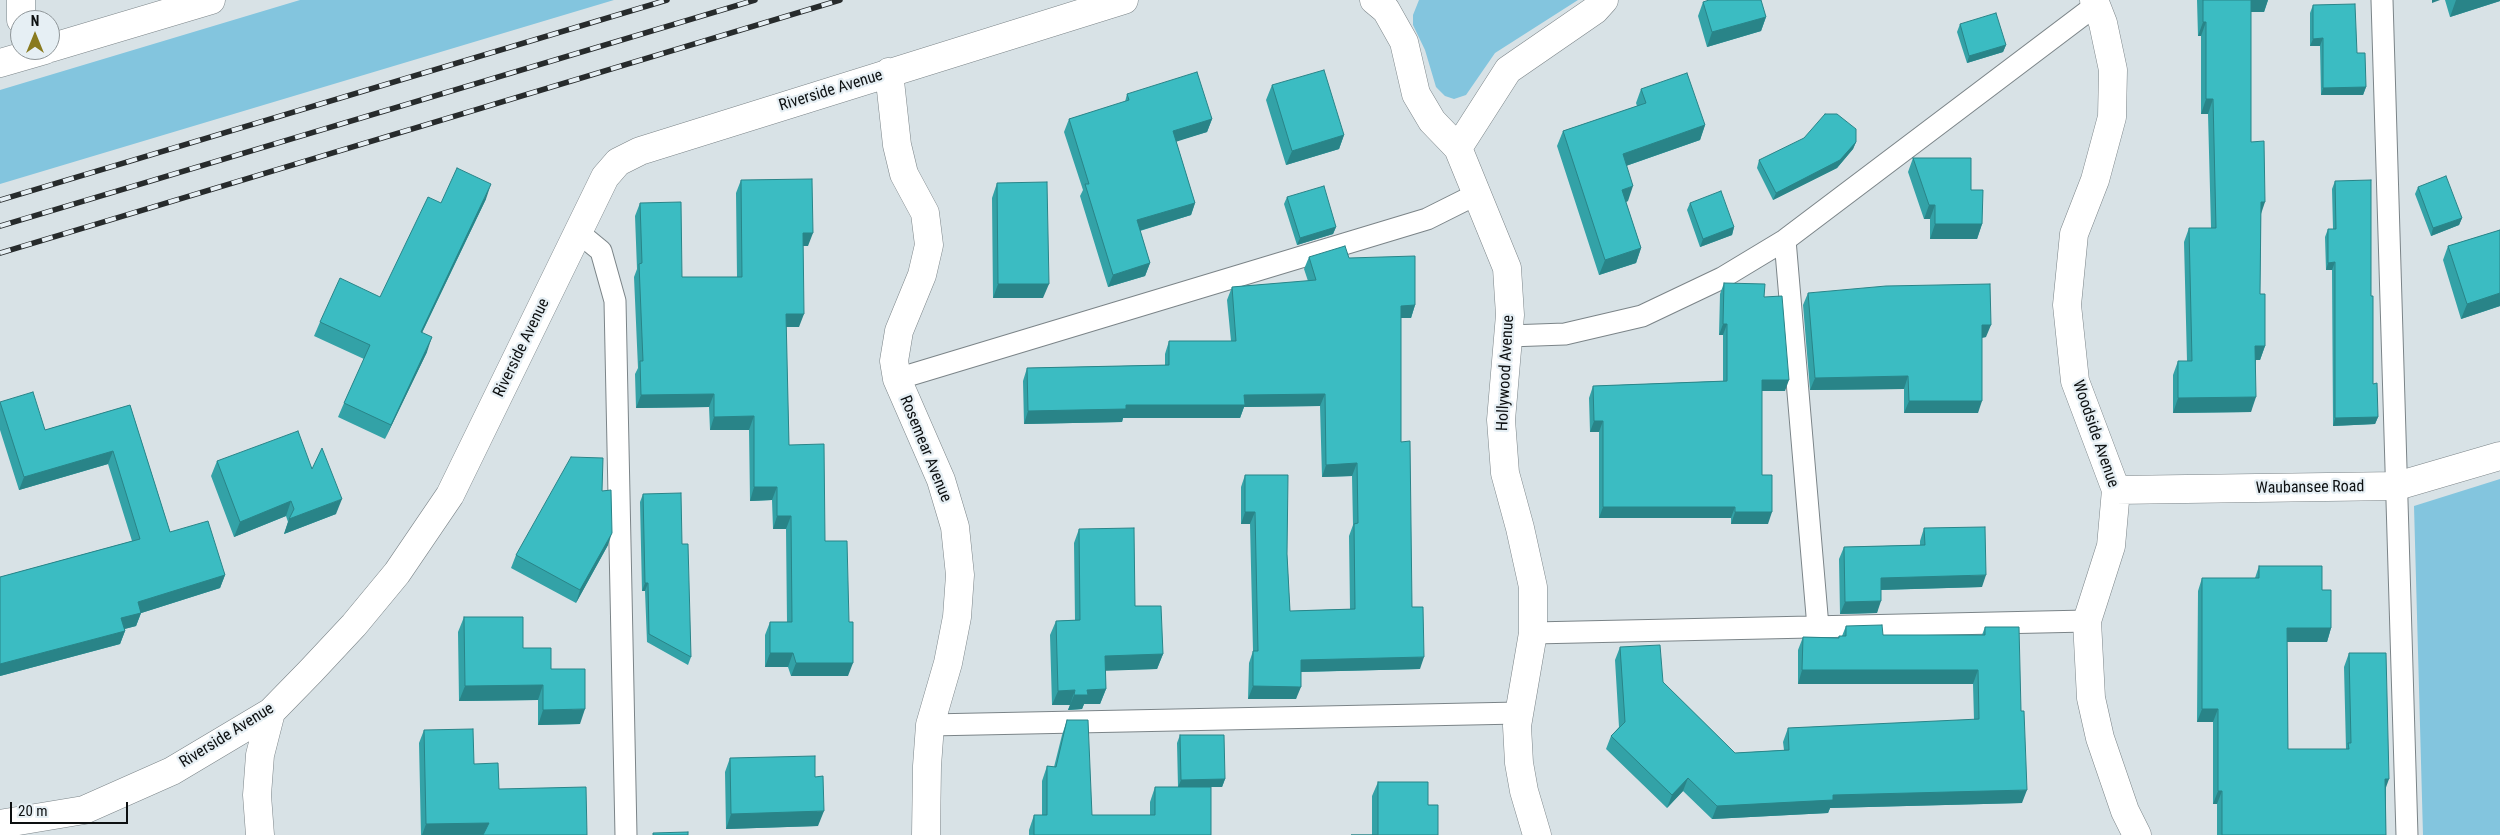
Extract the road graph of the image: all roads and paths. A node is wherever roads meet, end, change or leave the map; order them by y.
1 (211, 0) edge
2 (1124, 0) edge
3 (1374, 0) edge
4 (1604, 0) edge
5 (2382, 0) edge
6 (2095, 3) edge
7 (60, 45) edge
8 (889, 72) junction
9 (1458, 148) junction
10 (1477, 194) junction
11 (578, 232) junction
12 (1785, 240) junction
13 (1509, 336) junction
14 (897, 379) junction
15 (2500, 456) edge
16 (2397, 486) junction
17 (2116, 490) junction
18 (2087, 621) junction
19 (1818, 627) junction
20 (1533, 633) junction
21 (271, 712) junction
22 (1519, 713) junction
23 (930, 725) junction
24 (2123, 823) edge
25 (0, 824) edge
26 (260, 835) edge
27 (626, 835) edge
28 (926, 835) edge
29 (1537, 835) edge
30 (2137, 835) edge
31 (2407, 835) edge

1 - 7 street
2 - 8 street, Riverside Avenue
3 - 9 street, Hollywood Avenue
4 - 9 street
5 - 16 lane
6 - 12 lane
6 - 17 street, Woodside Avenue
8 - 11 street, Riverside Avenue
8 - 14 street, Rosemear Avenue
9 - 10 street, Hollywood Avenue
10 - 13 street, Hollywood Avenue
10 - 14 lane
11 - 21 street, Riverside Avenue
11 - 27 lane
12 - 13 lane
12 - 19 lane
13 - 20 street, Hollywood Avenue
14 - 23 street, Rosemear Avenue
15 - 16 street, Waubansee Road
16 - 17 street, Waubansee Road
16 - 31 lane
17 - 18 street, Woodside Avenue
18 - 19 lane
18 - 24 street, Woodside Avenue
19 - 20 lane
20 - 22 street, Hollywood Avenue
21 - 25 street, Riverside Avenue
21 - 26 street
22 - 23 lane
22 - 29 street, Hollywood Avenue
23 - 28 street, Rosemear Avenue
24 - 30 street, Woodside Avenue

